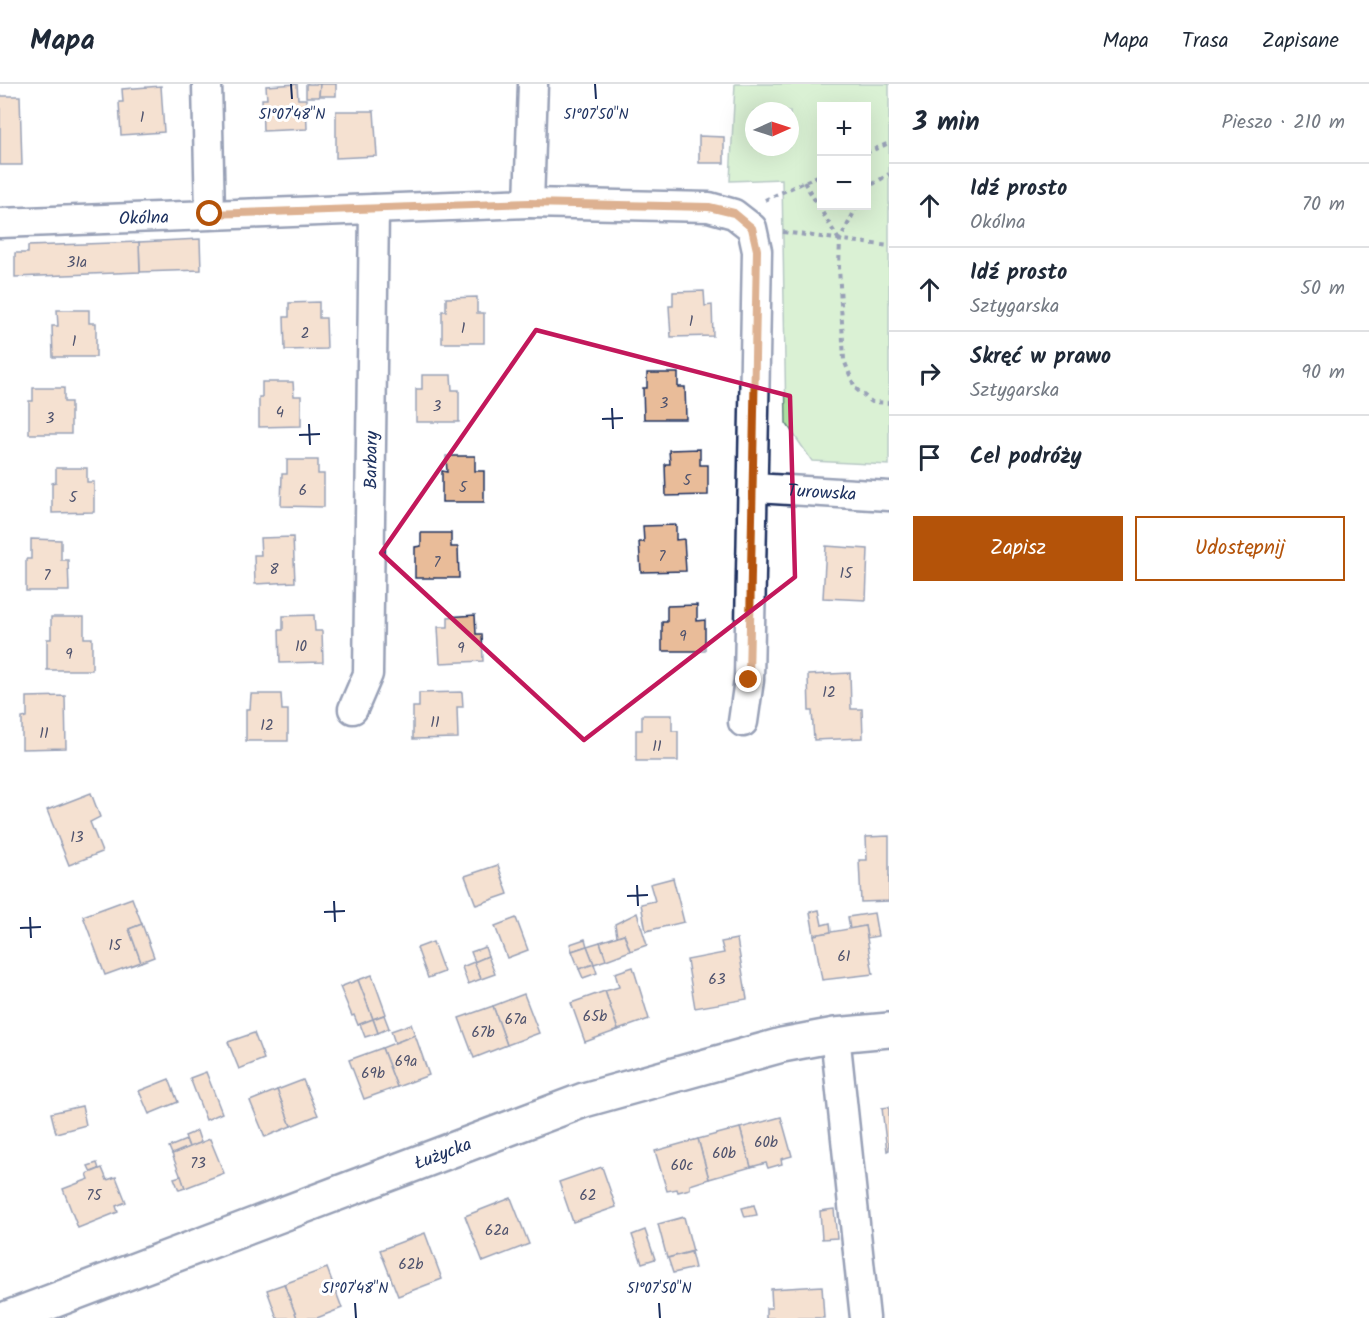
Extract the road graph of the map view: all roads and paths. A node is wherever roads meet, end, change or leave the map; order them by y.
1 (207, 84) edge
2 (533, 84) edge
3 (889, 143) edge
4 (871, 151) edge
5 (889, 174) edge
6 (817, 176) edge
7 (804, 182) junction
8 (871, 186) edge
9 (529, 203) junction
10 (374, 209) junction
11 (855, 210) edge
12 (210, 214) junction
13 (743, 221) junction
14 (0, 223) edge
15 (840, 240) junction
16 (889, 246) edge
17 (889, 403) edge
18 (753, 489) junction
19 (889, 496) edge
20 (353, 709) dead end
21 (743, 722) dead end
22 (889, 1030) edge
23 (835, 1035) junction
24 (8, 1318) edge
25 (865, 1318) edge

1 - 12 street
2 - 9 street
3 - 4 path
5 - 8 path
6 - 7 path
7 - 13 path
7 - 15 path
9 - 10 street, Okólna
9 - 13 street, Okólna
10 - 12 street, Okólna
10 - 20 street, Barbary
11 - 15 path
12 - 14 street, Okólna
13 - 15 path
13 - 18 street
15 - 16 path
15 - 17 path
18 - 19 street, Turowska
18 - 21 street
22 - 23 main road, Łużycka
23 - 24 main road, Łużycka
23 - 25 street

